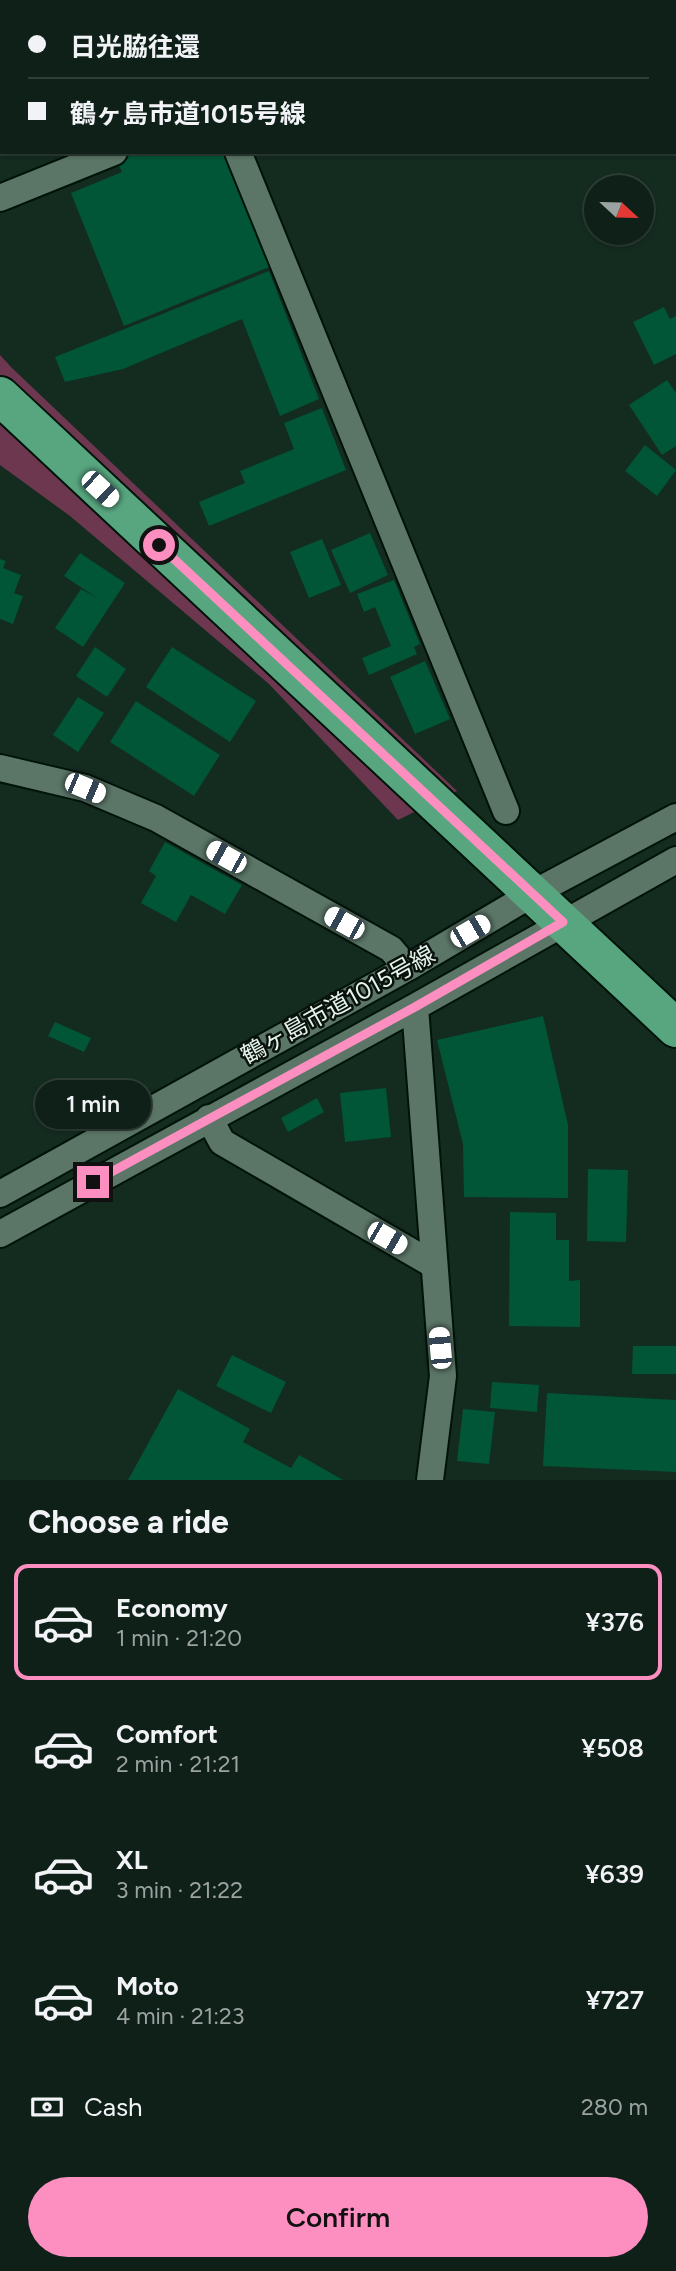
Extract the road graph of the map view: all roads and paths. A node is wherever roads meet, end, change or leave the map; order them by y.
1 (109, 154) edge
2 (239, 154) edge
3 (0, 198) edge
4 (0, 396) edge
5 (0, 768) edge
6 (506, 811) dead end
7 (676, 817) edge
8 (676, 860) edge
9 (533, 894) junction
10 (563, 922) junction
11 (407, 968) junction
12 (415, 1007) junction
13 (676, 1028) edge
14 (209, 1118) junction
15 (0, 1194) edge
16 (0, 1234) edge
17 (434, 1265) junction
18 (430, 1480) edge

1 - 3 street
2 - 6 street
4 - 9 highway
5 - 11 street
7 - 9 street, 鶴ヶ島市道1015号線
8 - 10 street, 鶴ヶ島市道1015号線
9 - 10 highway
9 - 11 street, 鶴ヶ島市道1015号線
10 - 12 street, 鶴ヶ島市道1015号線
10 - 13 highway
11 - 15 street, 鶴ヶ島市道1015号線
12 - 14 street, 鶴ヶ島市道1015号線
12 - 17 street
14 - 16 street, 鶴ヶ島市道1015号線
14 - 17 street
17 - 18 street

